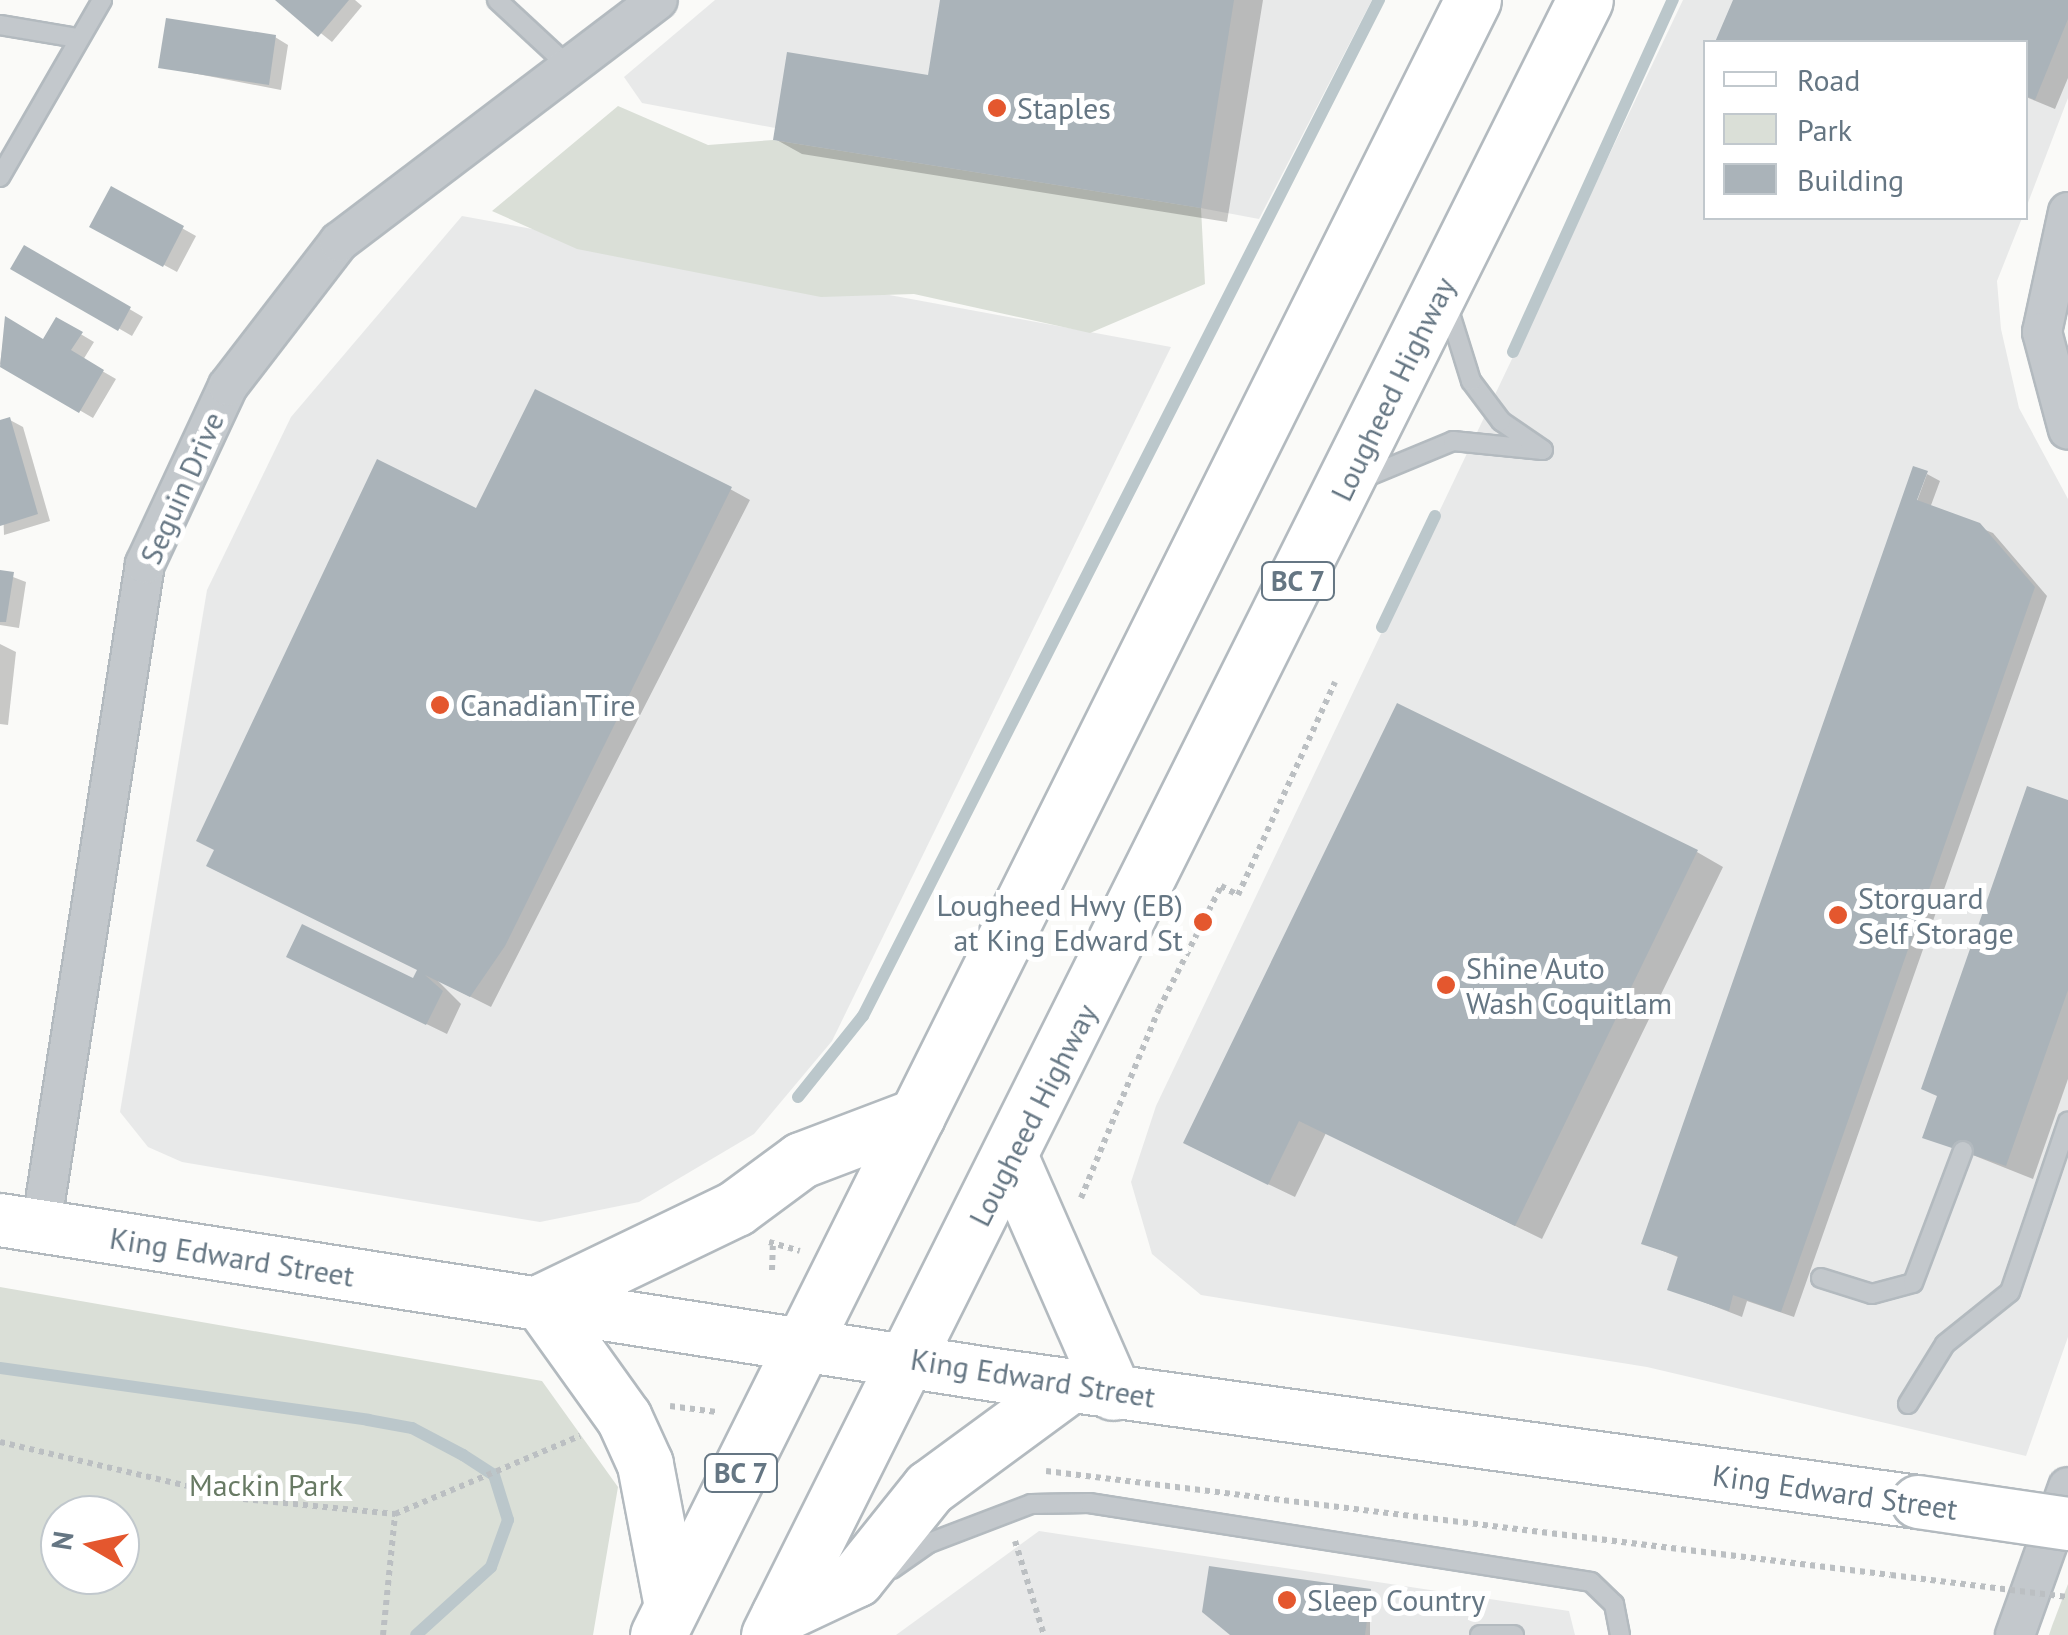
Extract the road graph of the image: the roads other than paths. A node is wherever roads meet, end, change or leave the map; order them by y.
1 (102, 0) edge
2 (497, 0) edge
3 (658, 0) edge
4 (1473, 0) edge
5 (1586, 0) edge
6 (0, 25) edge
7 (78, 38) junction
8 (565, 63) junction
9 (0, 177) edge
10 (2068, 212) edge
11 (1442, 289) junction
12 (2068, 430) edge
13 (1344, 486) junction
14 (917, 1116) junction
15 (2068, 1122) edge
16 (1962, 1151) dead end
17 (1012, 1162) junction
18 (20, 1223) edge
19 (1820, 1278) dead end
20 (541, 1302) junction
21 (807, 1340) junction
22 (907, 1358) junction
23 (1091, 1389) junction
24 (1908, 1404) dead end
25 (2068, 1486) edge
26 (2068, 1524) edge
27 (856, 1578) junction
28 (665, 1620) edge
29 (774, 1625) edge
30 (1480, 1635) edge
31 (1514, 1635) edge
32 (1620, 1635) edge
33 (2015, 1635) edge

1 - 7 lane
2 - 8 lane
3 - 8 street, Seguin Drive
4 - 14 main road, BC 7
5 - 11 main road, Lougheed Highway / BC 7
6 - 7 lane
7 - 9 lane
8 - 18 street, Seguin Drive
10 - 12 street
11 - 13 main road, Lougheed Highway / BC 7
11 - 13 lane
13 - 17 main road, Lougheed Highway / BC 7
14 - 20 main road
14 - 21 main road, BC 7
15 - 24 lane
16 - 19 lane
17 - 22 main road, Lougheed Highway / BC 7
17 - 23 main road
18 - 20 main road, King Edward Street
20 - 21 main road, King Edward Street
20 - 28 main road
21 - 22 main road, King Edward Street
21 - 28 main road, BC 7
22 - 23 main road, King Edward Street
22 - 29 main road, Lougheed Highway / BC 7
23 - 26 main road, King Edward Street, bridge
23 - 27 main road
25 - 33 street
27 - 29 main road
27 - 32 lane
30 - 31 lane

